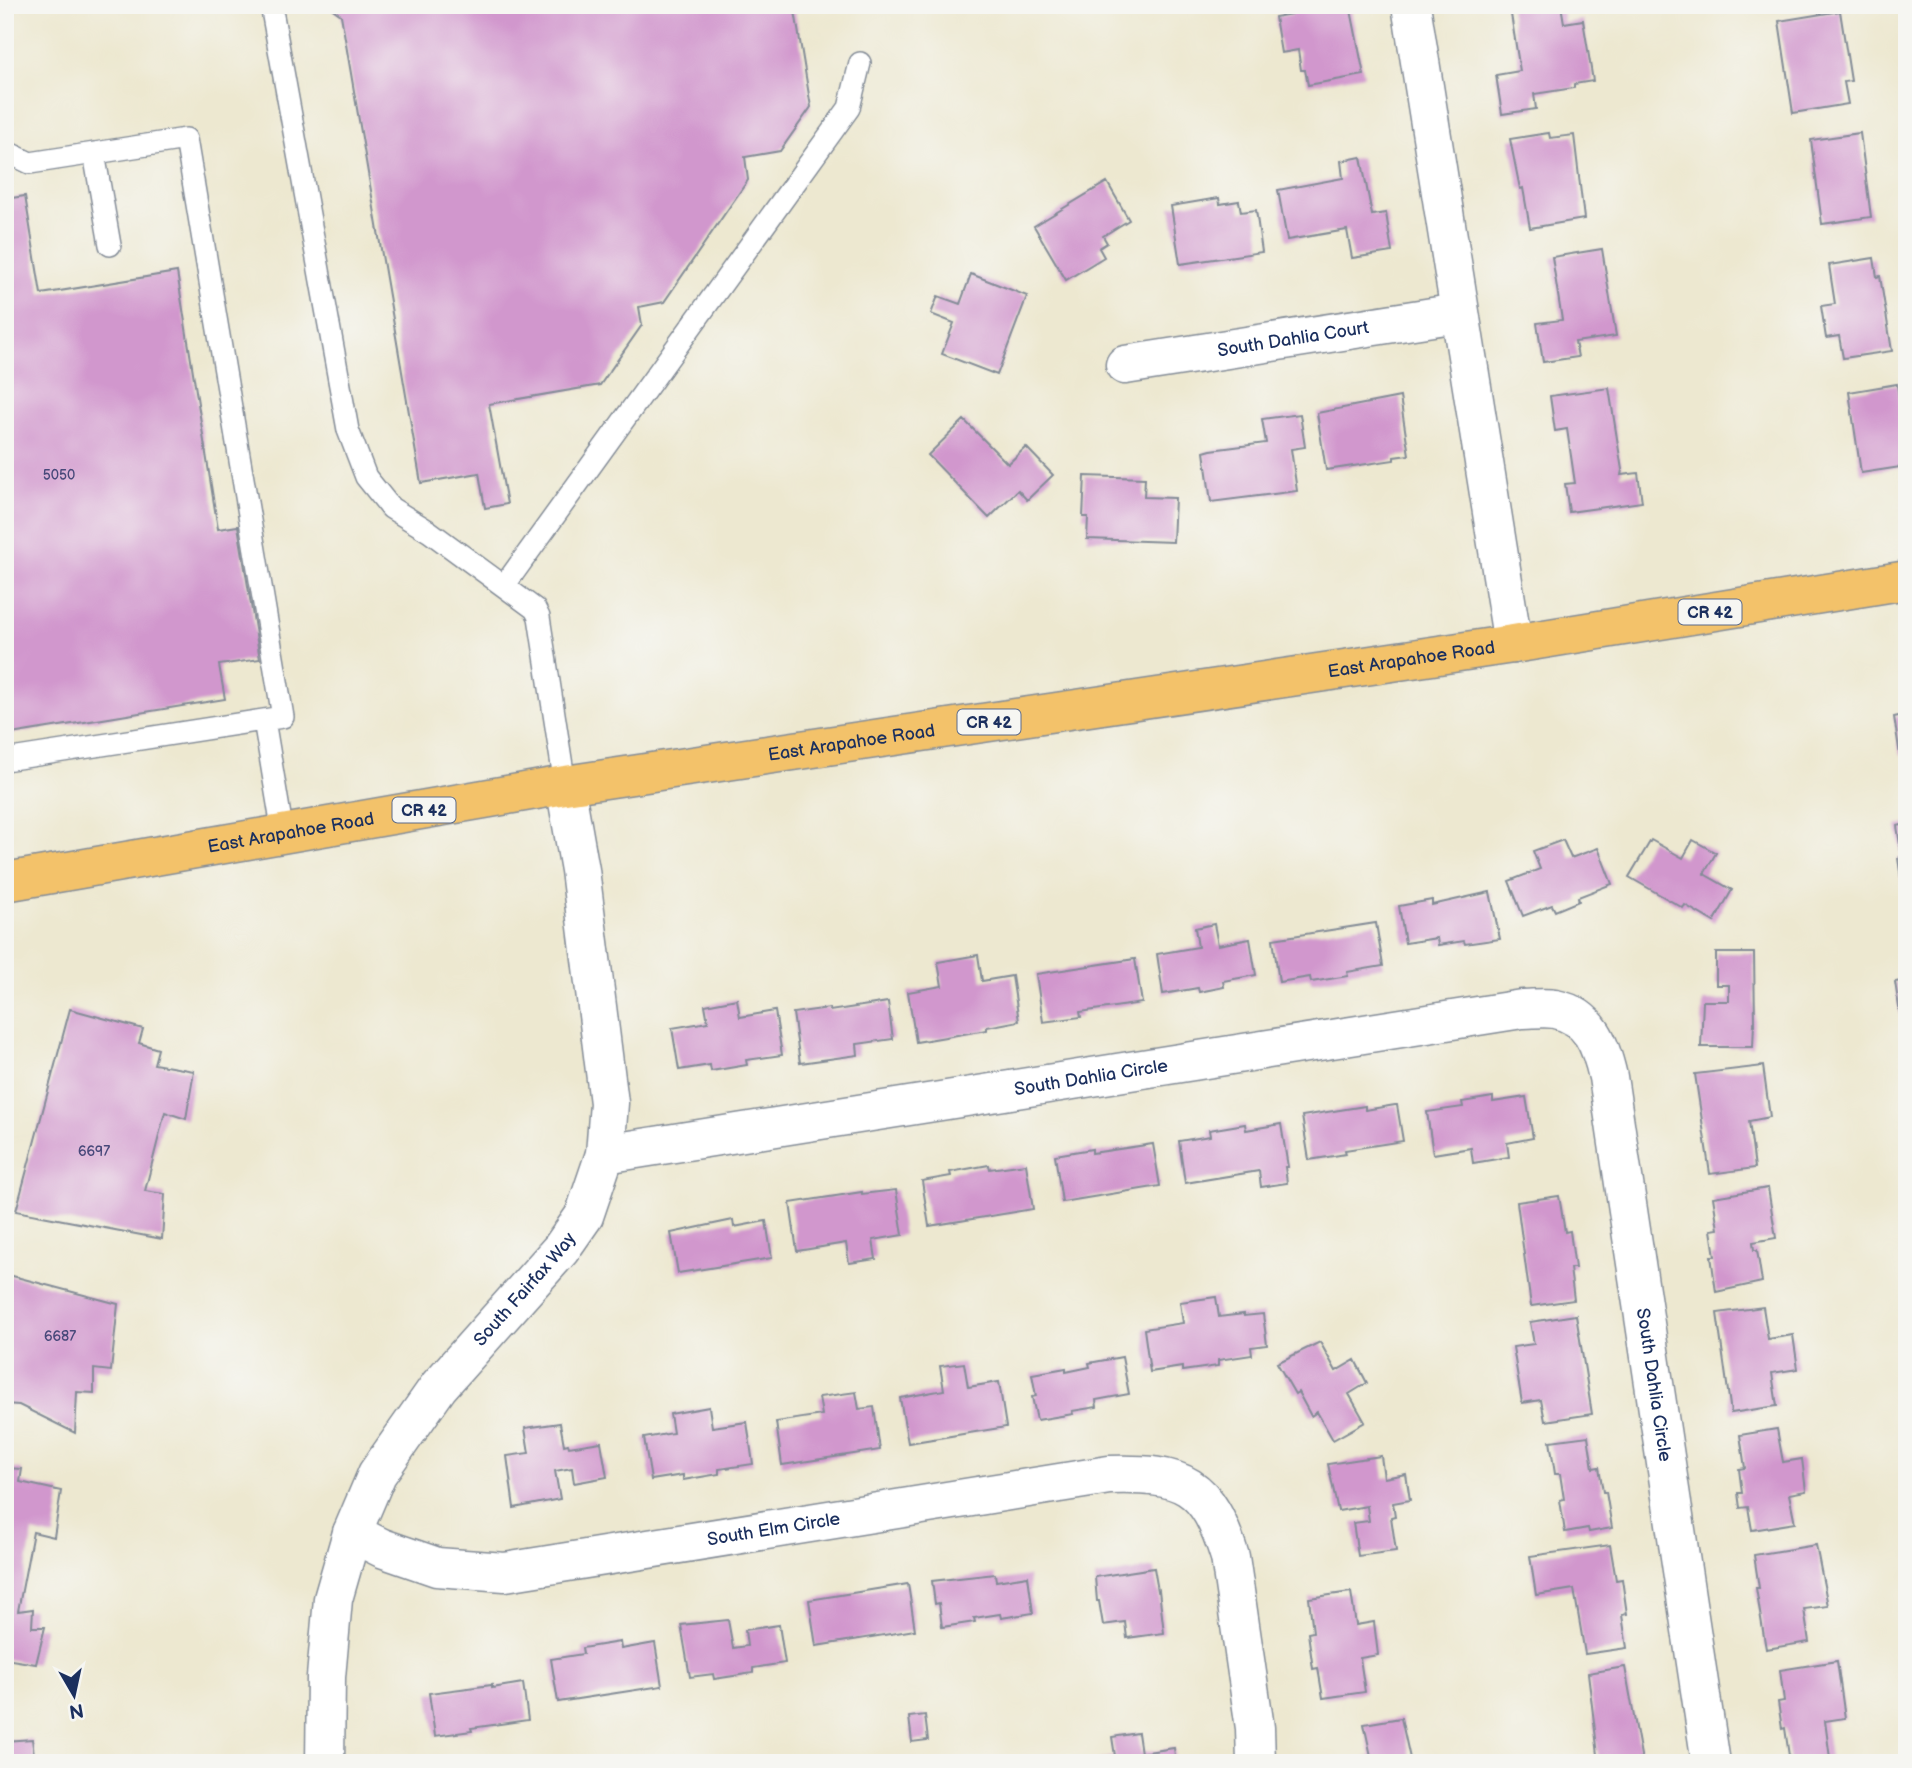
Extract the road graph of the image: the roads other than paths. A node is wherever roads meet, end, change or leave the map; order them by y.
1 (271, 5) edge
2 (1411, 5) edge
3 (860, 63) dead end
4 (5, 150) edge
5 (94, 153) junction
6 (110, 245) dead end
7 (1458, 313) junction
8 (1125, 365) dead end
9 (1907, 580) edge
10 (504, 586) junction
11 (1513, 644) junction
12 (264, 720) junction
13 (5, 760) edge
14 (565, 785) junction
15 (283, 834) junction
16 (5, 881) edge
17 (605, 1154) junction
18 (352, 1533) junction
19 (325, 1763) edge
20 (1256, 1763) edge
21 (1711, 1763) edge

1 - 10 lane
2 - 7 street
3 - 10 lane
4 - 5 lane
5 - 6 lane
5 - 12 lane
7 - 8 street, South Dahlia Court
7 - 11 street
9 - 11 main road, East Arapahoe Road / CR 42
10 - 14 lane
11 - 14 main road, East Arapahoe Road / CR 42
12 - 13 lane
12 - 15 lane
14 - 15 main road, East Arapahoe Road / CR 42
14 - 17 street, South Fairfax Way
15 - 16 main road, East Arapahoe Road / CR 42
17 - 18 street, South Fairfax Way
17 - 21 street, South Dahlia Circle
18 - 19 street, South Fairfax Way
18 - 20 street, South Elm Circle

